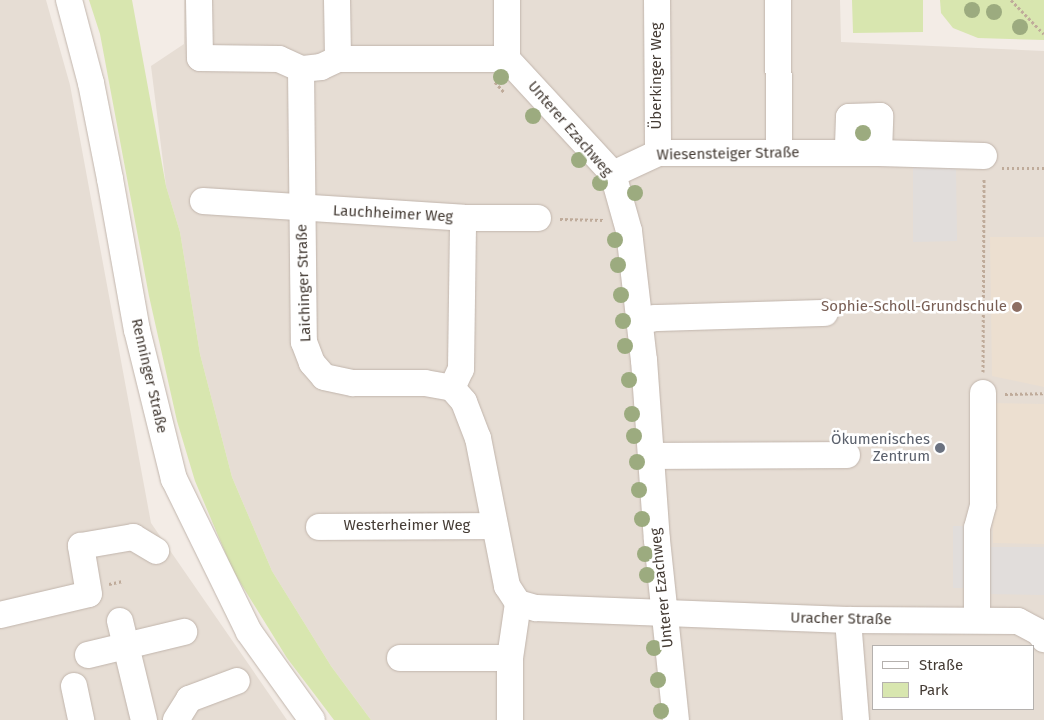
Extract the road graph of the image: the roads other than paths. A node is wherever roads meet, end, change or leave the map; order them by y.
1 (69, 0) edge
2 (199, 0) edge
3 (337, 0) edge
4 (507, 0) edge
5 (657, 0) edge
6 (778, 0) edge
7 (338, 59) junction
8 (508, 59) junction
9 (301, 69) junction
10 (658, 153) junction
11 (779, 153) junction
12 (848, 153) junction
13 (879, 153) junction
14 (988, 164) road end
15 (612, 174) junction
16 (203, 201) dead end
17 (302, 209) junction
18 (463, 218) junction
19 (538, 218) road end
20 (826, 313) dead end
21 (639, 322) junction
22 (452, 388) junction
23 (983, 393) road end
24 (847, 455) dead end
25 (652, 456) junction
26 (319, 526) dead end
27 (494, 526) junction
28 (156, 551) dead end
29 (518, 603) junction
30 (664, 613) junction
31 (0, 615) edge
32 (977, 619) junction
33 (848, 620) junction
34 (184, 632) dead end
35 (123, 633) junction
36 (1044, 639) edge
37 (88, 655) dead end
38 (400, 658) dead end
39 (510, 658) junction
40 (237, 681) dead end
41 (74, 686) dead end
42 (81, 720) edge
43 (144, 720) edge
44 (176, 720) edge
45 (312, 720) edge
46 (510, 720) edge
47 (676, 720) edge
48 (856, 720) edge

1 - 45 street, Renninger Straße
2 - 9 street
3 - 7 street
4 - 8 street
5 - 10 street, Überkinger Weg
6 - 11 street
7 - 8 street
7 - 9 street
8 - 15 street, Unterer Ezachweg
9 - 17 street, Laichinger Straße
10 - 11 street, Wiesensteiger Straße
10 - 15 street, Wiesensteiger Straße
11 - 12 street, Wiesensteiger Straße
12 - 13 street, Wiesensteiger Straße
12 - 13 street
13 - 14 street, Wiesensteiger Straße
15 - 21 street, Unterer Ezachweg
16 - 17 street, Lauchheimer Weg
17 - 18 street, Lauchheimer Weg
17 - 22 street, Laichinger Straße
18 - 19 street, Lauchheimer Weg
18 - 22 street, Lauchheimer Weg
20 - 21 street
21 - 25 street, Unterer Ezachweg
22 - 27 street
23 - 32 street
24 - 25 street
25 - 30 street, Unterer Ezachweg
26 - 27 street, Westerheimer Weg
27 - 29 street
28 - 31 street
29 - 30 street
29 - 39 street
30 - 33 street, Uracher Straße
30 - 47 street, Unterer Ezachweg
32 - 33 street, Uracher Straße
32 - 36 street, Uracher Straße
33 - 48 street
34 - 35 street
35 - 37 street
35 - 43 street
38 - 39 street
39 - 46 street
40 - 44 street
41 - 42 street

